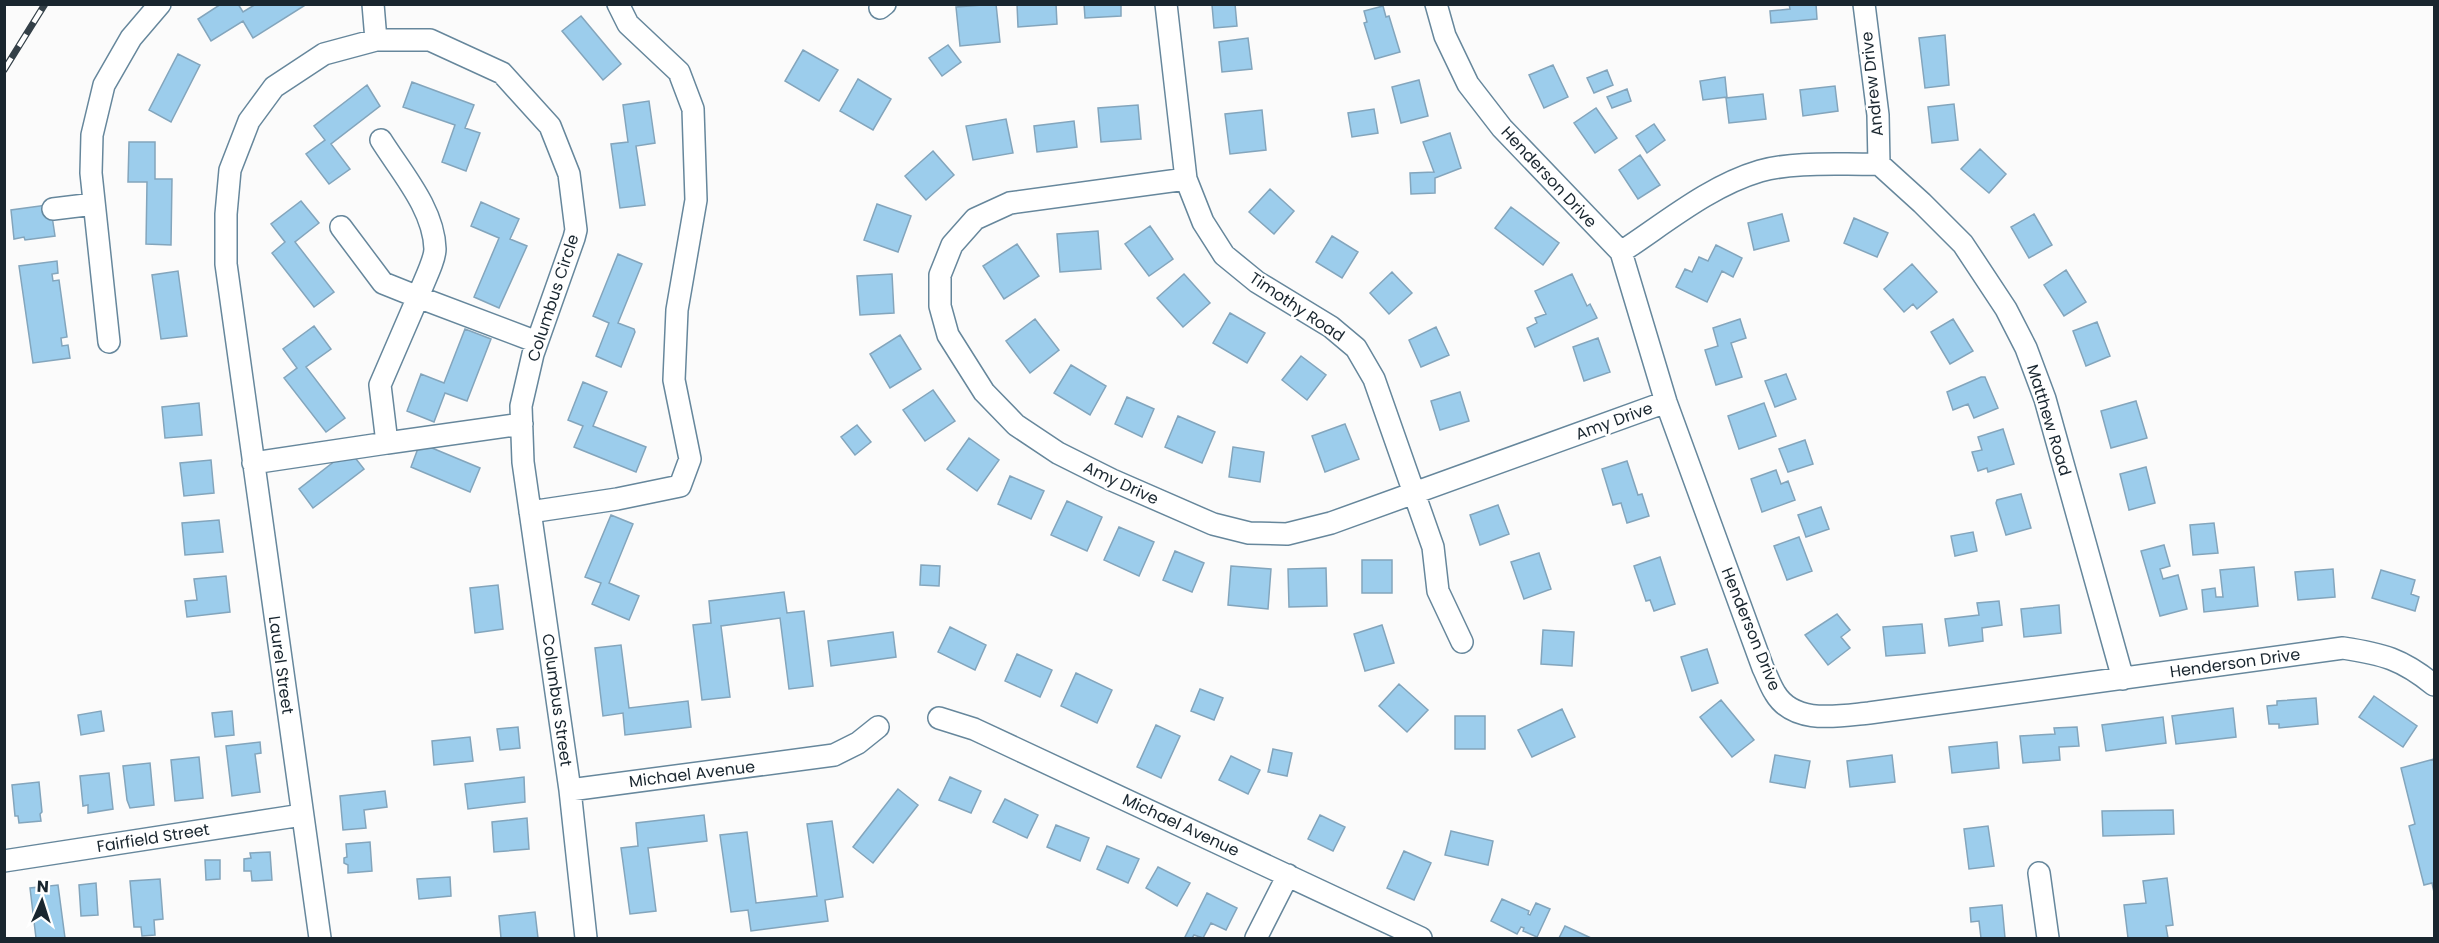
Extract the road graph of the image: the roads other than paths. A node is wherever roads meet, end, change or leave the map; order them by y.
1 (160, 4) edge
2 (373, 4) edge
3 (618, 4) edge
4 (1166, 4) edge
5 (1436, 4) edge
6 (1864, 4) edge
7 (376, 40) junction
8 (381, 140) dead end
9 (1879, 164) junction
10 (1186, 179) junction
11 (94, 204) junction
12 (53, 209) dead end
13 (340, 227) dead end
14 (1621, 252) junction
15 (418, 297) junction
16 (109, 342) dead end
17 (537, 342) junction
18 (243, 392) joint
19 (1666, 402) junction
20 (522, 424) junction
21 (387, 443) junction
22 (523, 462) joint
23 (253, 463) junction
24 (1414, 493) junction
25 (530, 512) junction
26 (1462, 642) dead end
27 (2123, 679) junction
28 (2434, 684) edge
29 (939, 718) dead end
30 (878, 727) dead end
31 (570, 790) junction
32 (302, 815) junction
33 (4, 861) edge
34 (2039, 873) dead end
35 (1288, 874) junction
36 (320, 939) edge
37 (586, 939) edge
38 (1256, 939) edge
39 (1420, 939) edge
40 (2048, 939) edge

1 - 11 street
2 - 7 street
3 - 25 street
4 - 10 street, Timothy Road
5 - 14 street, Henderson Drive
6 - 9 street, Andrew Drive
7 - 17 street, Columbus Circle
7 - 18 street, Columbus Circle
8 - 15 street
9 - 14 street
9 - 27 street, Matthew Road
10 - 24 street, Timothy Road
10 - 24 street, Amy Drive
11 - 12 street
11 - 16 street
13 - 15 street
14 - 19 street, Henderson Drive
15 - 17 street
15 - 21 street
17 - 20 street, Columbus Circle
18 - 23 street, Laurel Street
19 - 24 street, Amy Drive
19 - 27 street, Henderson Drive
20 - 21 street
20 - 22 street, Columbus Circle
21 - 23 street
22 - 25 street, Columbus Street
23 - 32 street, Laurel Street
24 - 26 street, Timothy Road
25 - 31 street, Columbus Street
27 - 28 street, Henderson Drive
29 - 35 street, Michael Avenue
30 - 31 street, Michael Avenue
31 - 37 street, Columbus Street
32 - 33 street, Fairfield Street
32 - 36 street, Laurel Street
34 - 40 street
35 - 38 street
35 - 39 street, Michael Avenue

